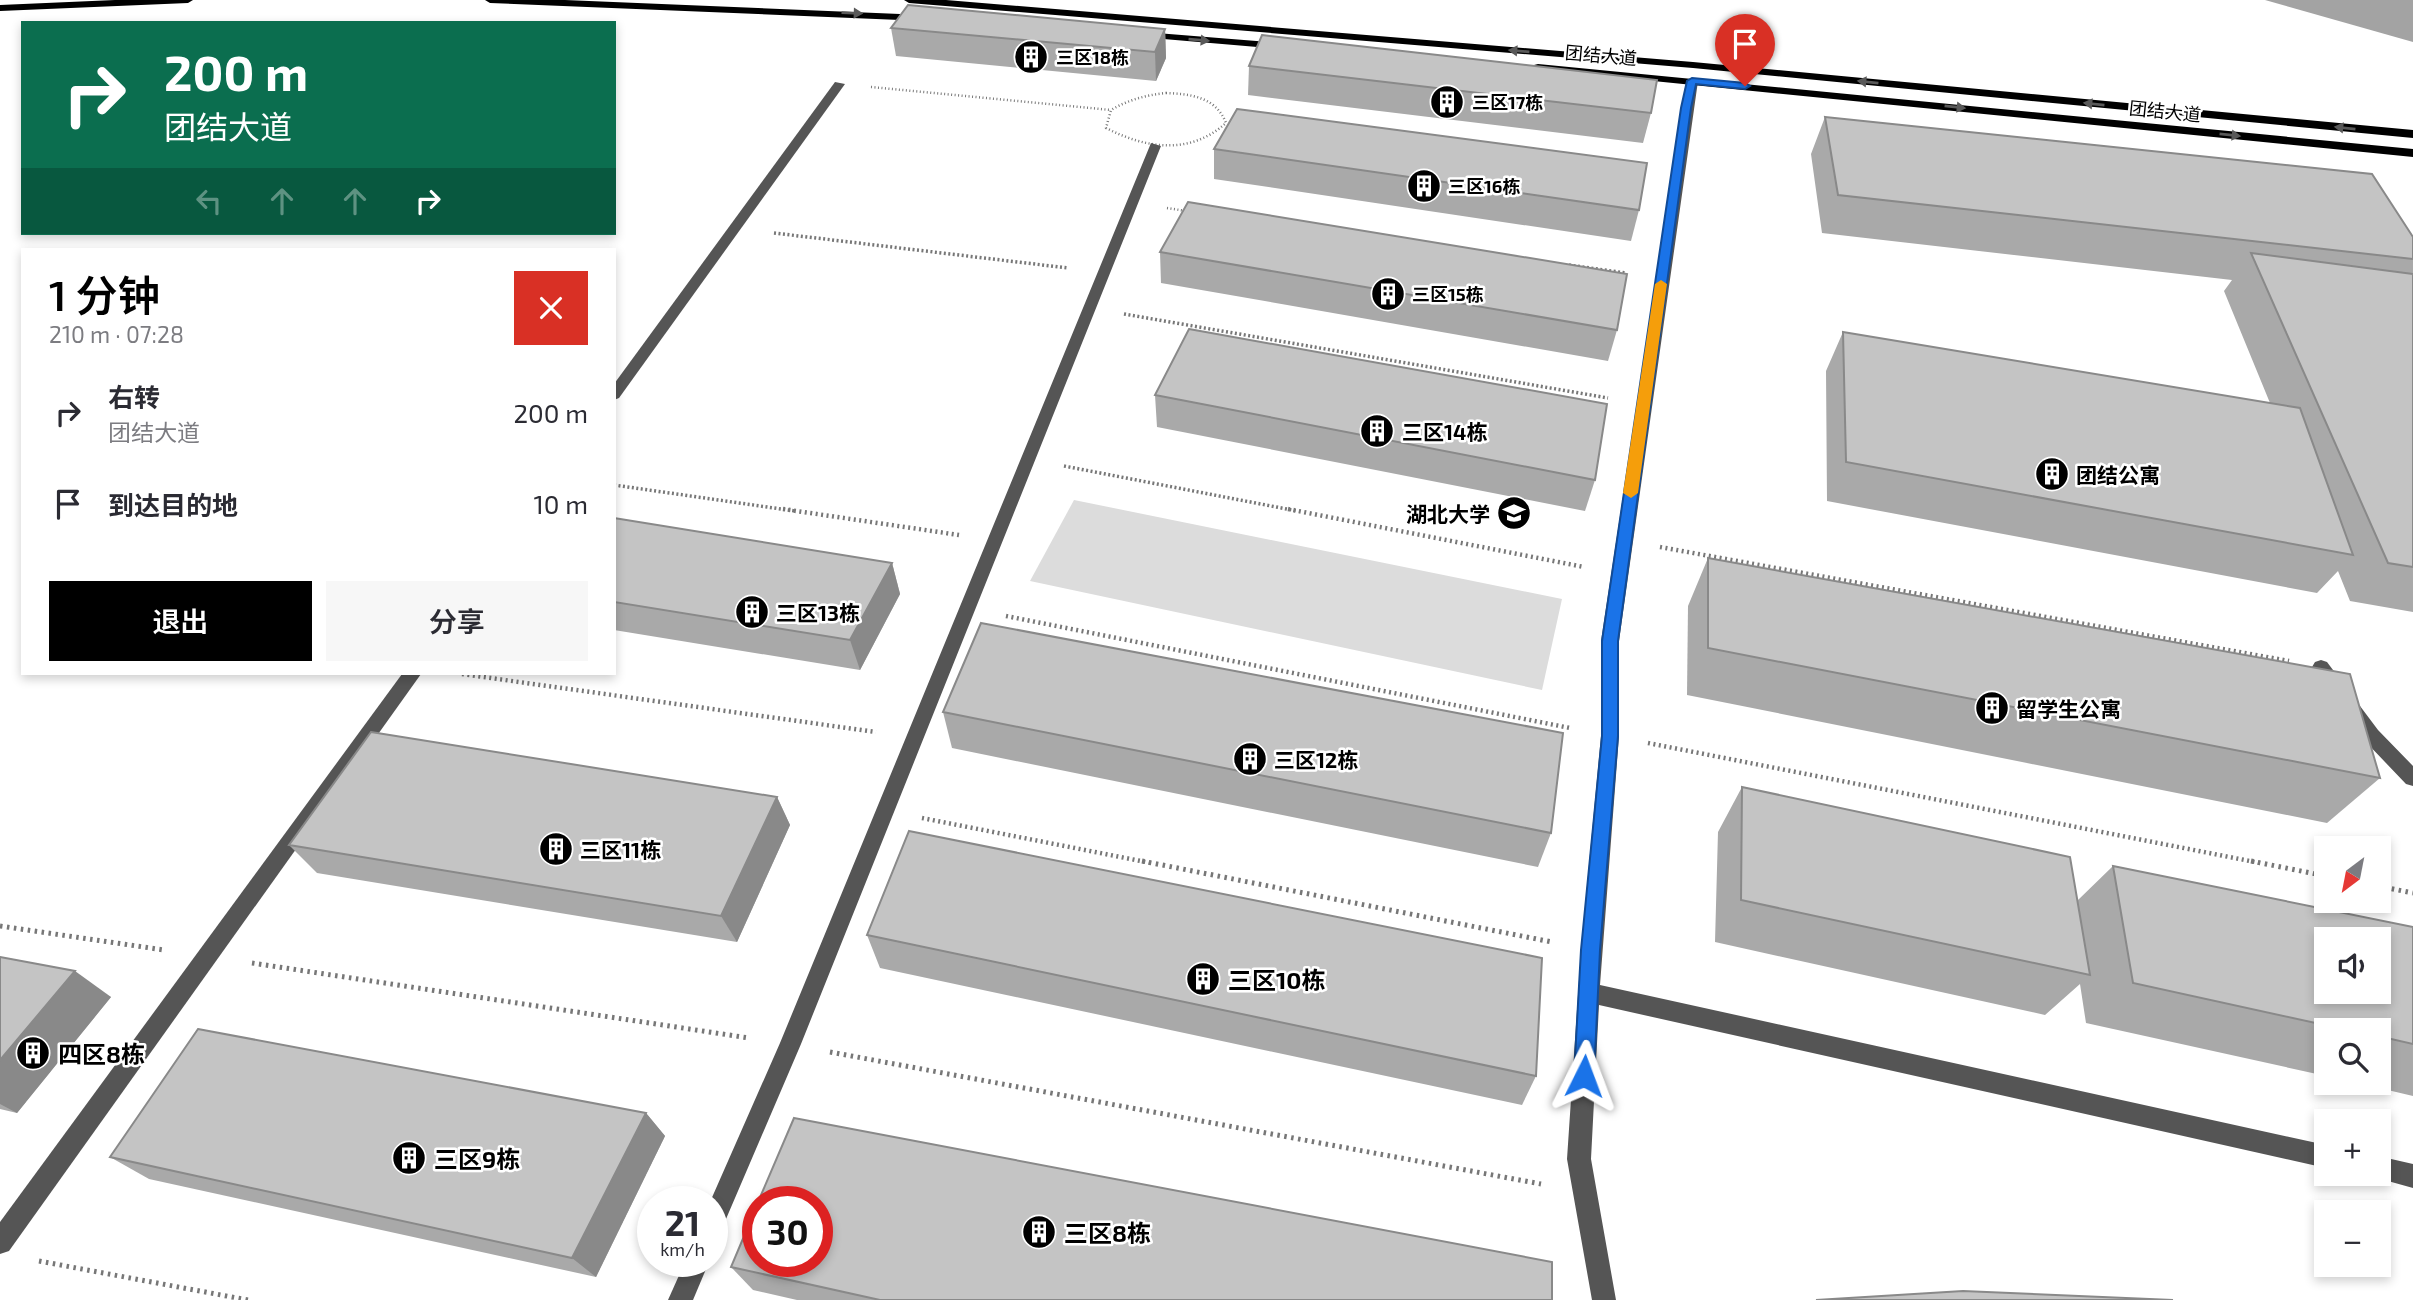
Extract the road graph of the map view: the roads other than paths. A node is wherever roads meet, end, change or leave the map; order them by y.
1 (188, 0) edge
2 (490, 0) edge
3 (909, 0) edge
4 (916, 0) edge
5 (0, 8) edge
6 (942, 19) edge
7 (1133, 34) edge
8 (1298, 48) edge
9 (1531, 66) edge
10 (1692, 81) junction
11 (839, 84) road end
12 (2413, 134) edge
13 (1154, 146) dead end
14 (2413, 153) edge
15 (616, 392) edge
16 (2321, 667) edge
17 (411, 675) edge
18 (2413, 778) edge
19 (1589, 993) junction
20 (2314, 1154) edge
21 (2391, 1171) edge
22 (2413, 1176) edge
23 (728, 1188) edge
24 (0, 1242) edge
25 (690, 1277) edge
26 (680, 1300) edge
27 (1604, 1300) edge

1 - 5 main road
2 -> 6 main road
3 - 4 main road, 团结大道
12 -> 4 main road, 团结大道
7 -> 8 main road
9 - 10 main road, 团结大道
10 -> 14 main road, 团结大道
10 - 19 street
11 - 15 street
13 - 23 street
16 - 18 street
17 - 24 street
19 - 20 street
19 - 27 street
21 - 22 street
25 - 26 street

